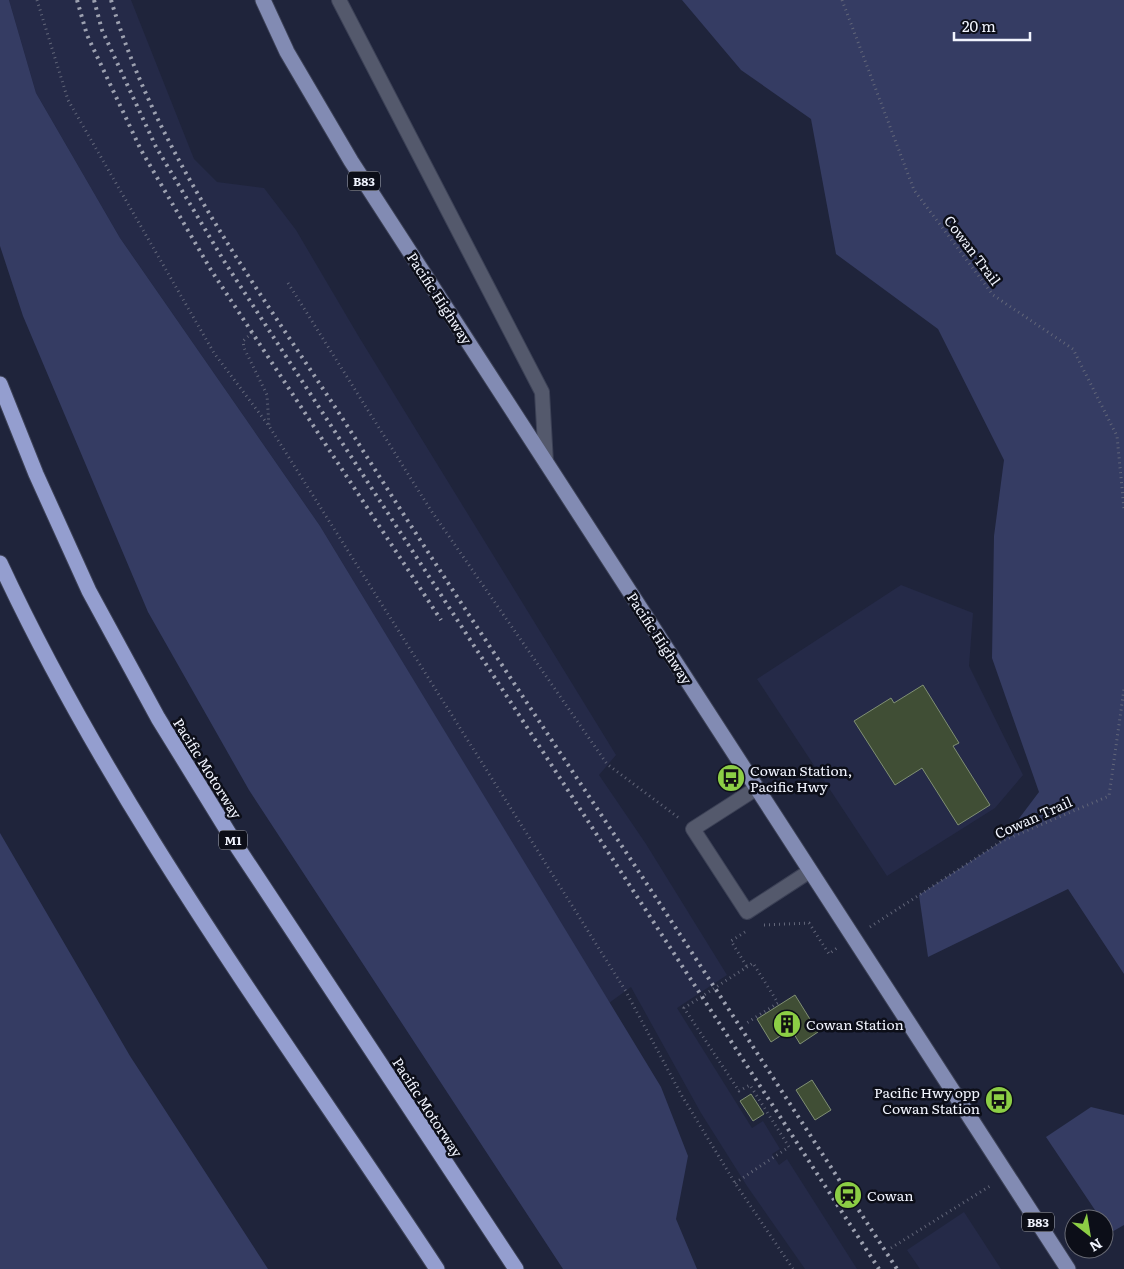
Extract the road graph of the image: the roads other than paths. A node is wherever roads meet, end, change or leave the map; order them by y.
1 (263, 0) edge
2 (339, 0) edge
3 (0, 384) edge
4 (546, 463) junction
5 (0, 564) edge
6 (757, 788) junction
7 (810, 871) junction
8 (437, 1269) edge
9 (516, 1269) edge
10 (1068, 1269) edge

1 - 4 main road, Pacific Highway / B83
2 - 4 lane
3 - 9 highway, Pacific Motorway / M1
4 - 6 main road, Pacific Highway / B83
5 - 8 highway
6 - 7 main road, Pacific Highway / B83
6 - 7 lane
7 - 10 main road, Pacific Highway / B83

